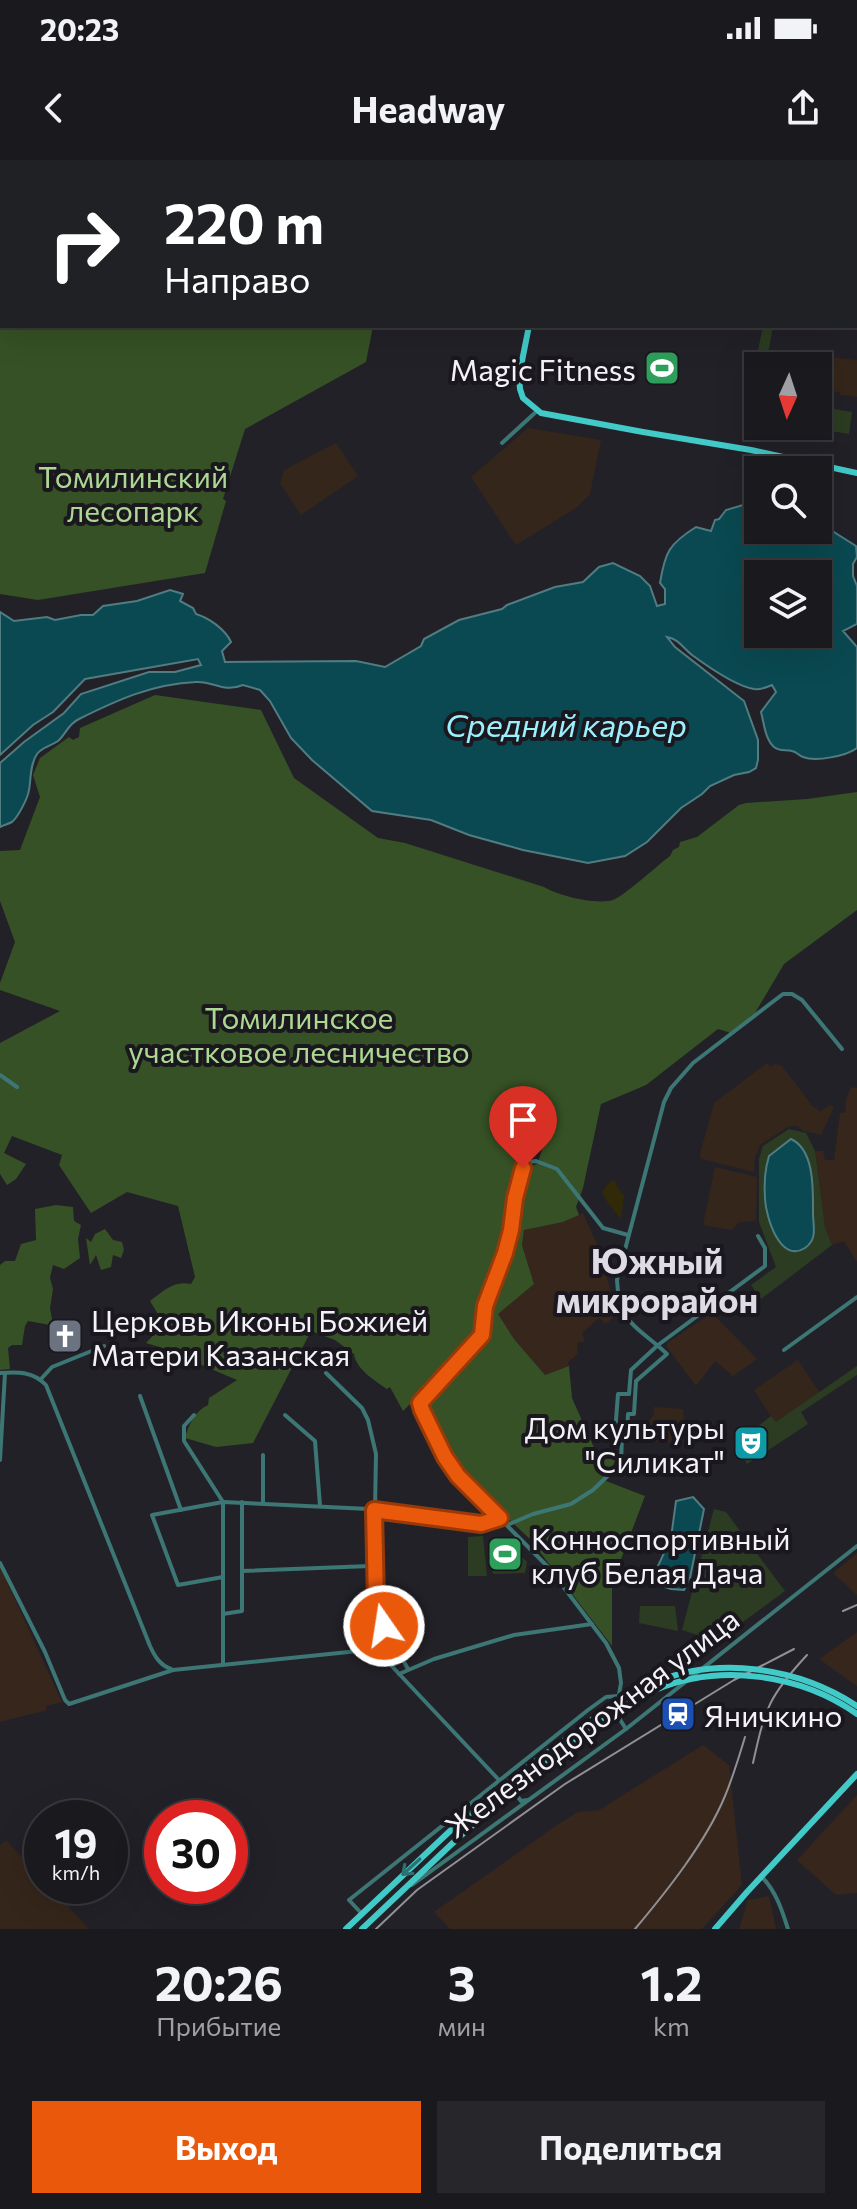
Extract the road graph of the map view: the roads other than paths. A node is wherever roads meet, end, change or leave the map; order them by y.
1 (529, 328) edge
2 (537, 411) junction
3 (502, 443) dead end
4 (857, 473) edge
5 (842, 1049) dead end
6 (0, 1075) edge
7 (17, 1087) dead end
8 (628, 1235) junction
9 (758, 1236) dead end
10 (857, 1297) edge
11 (658, 1345) junction
12 (104, 1346) dead end
13 (784, 1350) dead end
14 (2, 1373) edge
15 (326, 1373) dead end
16 (41, 1379) junction
17 (140, 1396) dead end
18 (194, 1415) dead end
19 (285, 1415) dead end
20 (622, 1436) junction
21 (263, 1455) dead end
22 (0, 1460) edge
23 (223, 1502) junction
24 (242, 1502) junction
25 (263, 1503) junction
26 (320, 1506) junction
27 (372, 1509) junction
28 (181, 1510) junction
29 (500, 1518) junction
30 (507, 1525) junction
31 (857, 1546) edge
32 (0, 1563) edge
33 (242, 1571) junction
34 (223, 1577) junction
35 (223, 1614) junction
36 (592, 1624) junction
37 (223, 1665) junction
38 (408, 1669) junction
39 (173, 1670) junction
40 (399, 1674) junction
41 (621, 1687) junction
42 (618, 1696) junction
43 (609, 1697) junction
44 (857, 1706) edge
45 (610, 1711) junction
46 (857, 1714) edge
47 (626, 1729) junction
48 (857, 1774) edge
49 (499, 1780) junction
50 (518, 1785) junction
51 (530, 1799) junction
52 (761, 1876) junction
53 (388, 1903) junction
54 (362, 1914) junction
55 (346, 1929) edge
56 (362, 1929) edge
57 (715, 1929) edge
58 (788, 1929) edge

1 - 2 main road
2 - 3 street
2 - 4 main road
5 - 8 street
6 - 7 street
8 - 11 street
8 - 29 street
9 - 11 street
10 - 13 street
11 - 20 street
11 - 20 street
12 - 16 street
14 - 16 street
14 - 22 street
15 - 27 street
16 - 39 street
17 - 28 street
18 - 23 street
19 - 26 street
20 - 30 street
21 - 25 street
23 - 24 street
23 - 28 street
23 - 34 street
24 - 25 street
24 - 33 street
25 - 26 street
26 - 27 street
27 - 29 street
27 - 33 street
27 - 38 street
28 - 34 street
29 - 30 street
30 - 36 street
31 - 47 street, Железнодорожная улица
32 - 39 street
33 - 35 street
34 - 35 street
35 - 37 street
36 - 38 street
36 - 41 street
37 - 39 street
37 - 40 street
38 - 40 street
40 - 49 street
41 - 42 street
41 - 43 street
42 - 43 street
42 - 47 street
43 - 49 street
44 - 45 main road, bridge
45 - 46 main road, bridge
45 - 50 main road
45 -> 54 main road
47 - 51 street, Железнодорожная улица
48 - 52 main road
49 - 54 street
50 - 51 street
50 - 53 main road
51 - 53 street, Железнодорожная улица
52 - 57 main road
52 - 58 street
53 - 56 main road
54 - 55 main road

